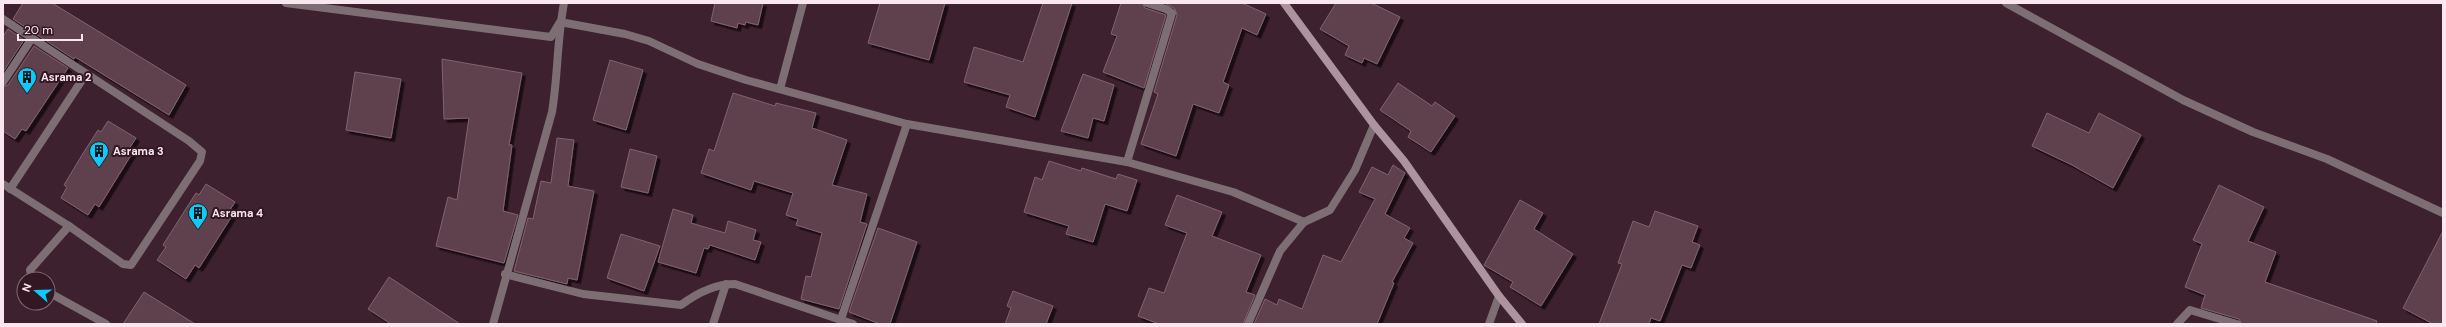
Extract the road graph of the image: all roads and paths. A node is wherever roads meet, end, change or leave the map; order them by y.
1 (286, 3) edge
2 (564, 3) edge
3 (803, 3) edge
4 (1147, 3) edge
5 (1284, 3) edge
6 (2006, 3) edge
7 (3, 19) edge
8 (560, 22) junction
9 (32, 38) junction
10 (86, 74) junction
11 (3, 82) edge
12 (780, 89) junction
13 (907, 124) junction
14 (1374, 125) junction
15 (1127, 162) junction
16 (3, 184) edge
17 (10, 189) junction
18 (2443, 213) edge
19 (1304, 222) junction
20 (69, 226) junction
21 (30, 271) edge
22 (505, 274) junction
23 (726, 284) junction
24 (56, 296) edge
25 (1499, 296) junction
26 (841, 319) junction
27 (106, 324) edge
28 (493, 324) edge
29 (713, 324) edge
30 (853, 324) edge
31 (1248, 324) edge
32 (1489, 324) edge
33 (1522, 324) edge
34 (2177, 324) edge
35 (2237, 324) edge

1 - 8 street
2 - 8 street
3 - 12 street
4 - 15 street
5 - 14 street
6 - 18 street
7 - 9 street
8 - 12 street
8 - 22 street
9 - 10 street
9 - 11 street
10 - 17 street
10 - 20 street
12 - 13 street
13 - 15 street
13 - 26 street
14 - 19 street
14 - 25 street
15 - 19 street
16 - 17 street
17 - 20 street
19 - 31 street
20 - 21 street
22 - 23 street
22 - 28 street
23 - 26 street
23 - 29 street
24 - 27 street
25 - 32 street
25 - 33 street
26 - 30 street
34 - 35 street

